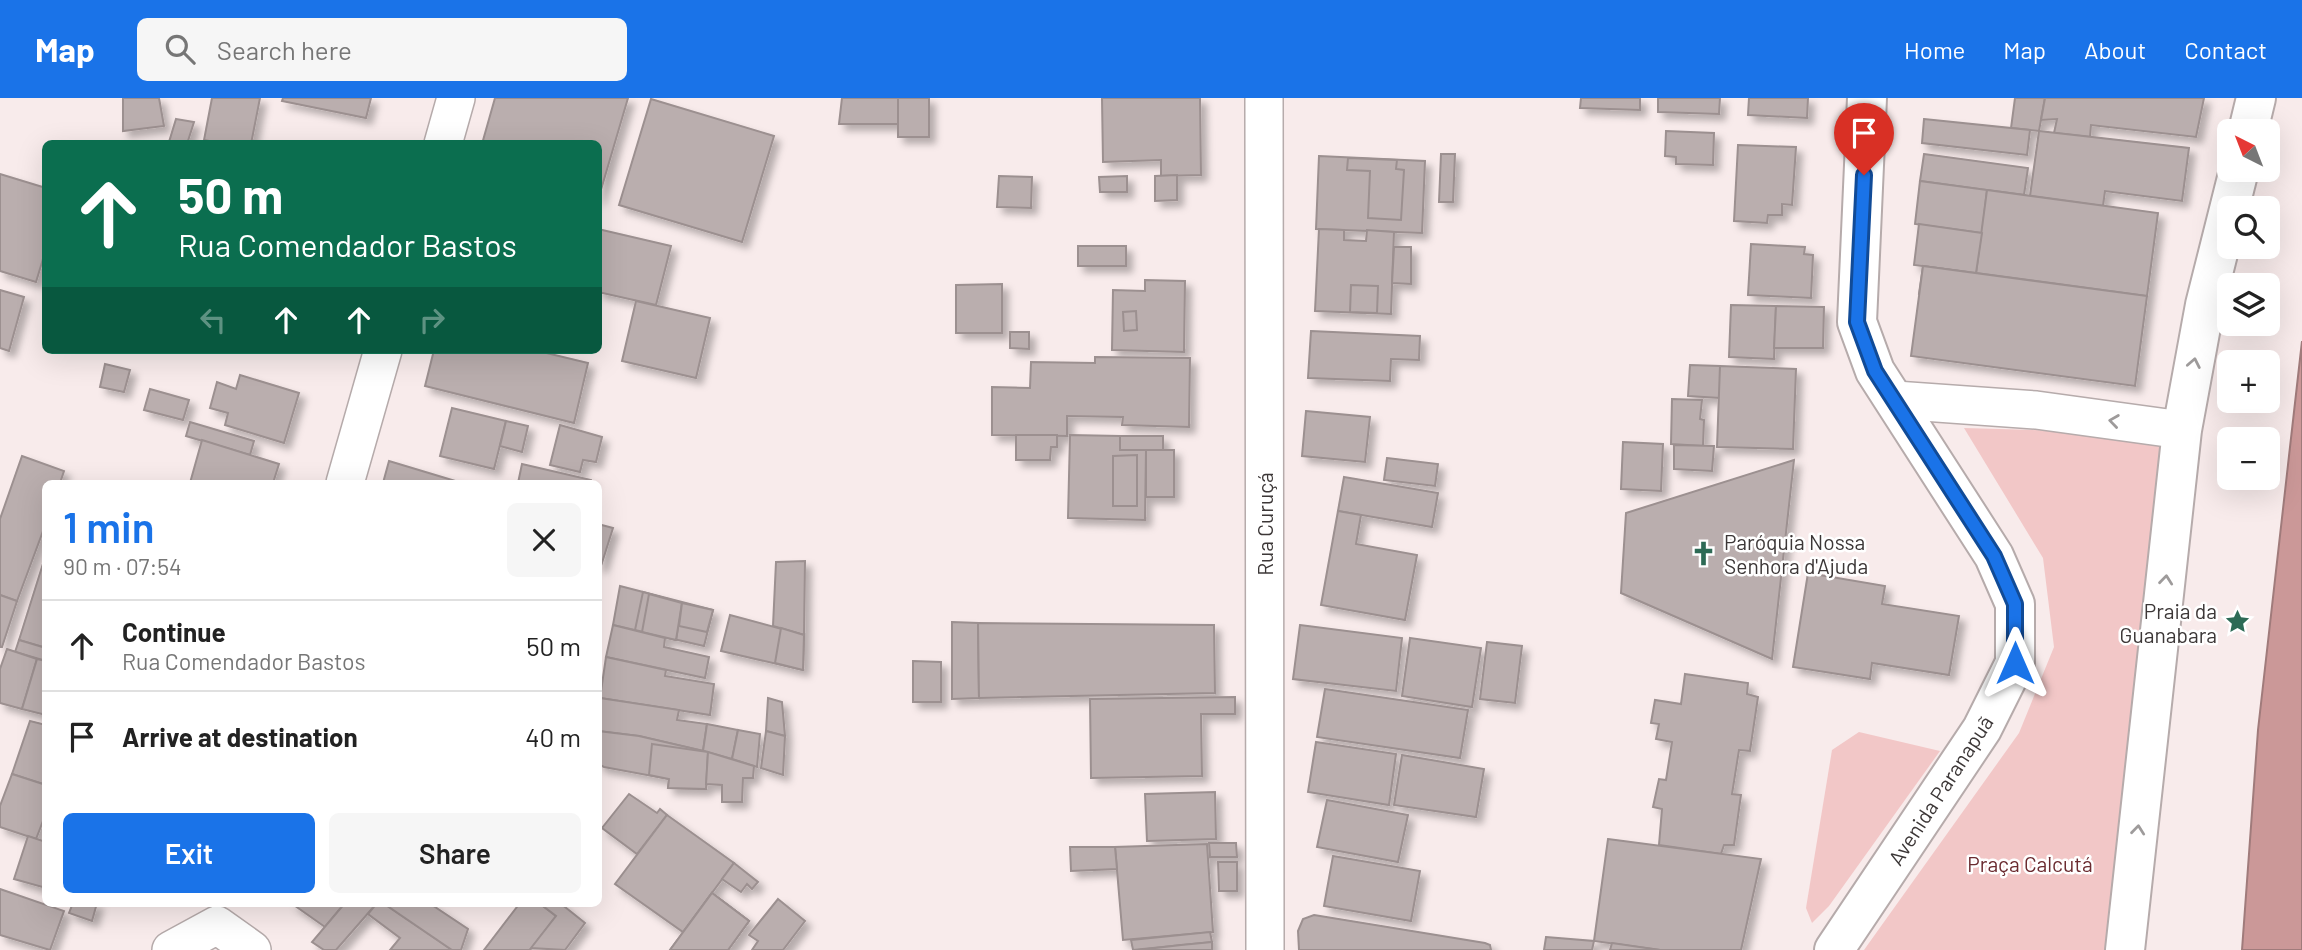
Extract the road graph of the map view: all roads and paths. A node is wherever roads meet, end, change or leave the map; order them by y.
1 (456, 98) edge
2 (1264, 98) edge
3 (1867, 98) edge
4 (2256, 98) edge
5 (2251, 119) edge
6 (444, 140) edge
7 (2235, 182) edge
8 (382, 354) edge
9 (1895, 400) junction
10 (2182, 430) junction
11 (346, 480) edge
12 (217, 926) edge
13 (171, 950) edge
14 (252, 950) edge
15 (1265, 950) edge
16 (1834, 950) edge
17 (2124, 950) edge

1 - 6 street
2 - 15 street, Rua Curuçá
3 - 9 street, Avenida Paranapuã
4 - 5 street
10 -> 7 street
8 - 11 street
10 -> 9 street
9 - 16 street, Avenida Paranapuã
17 -> 10 street
12 - 13 street
12 - 14 street

